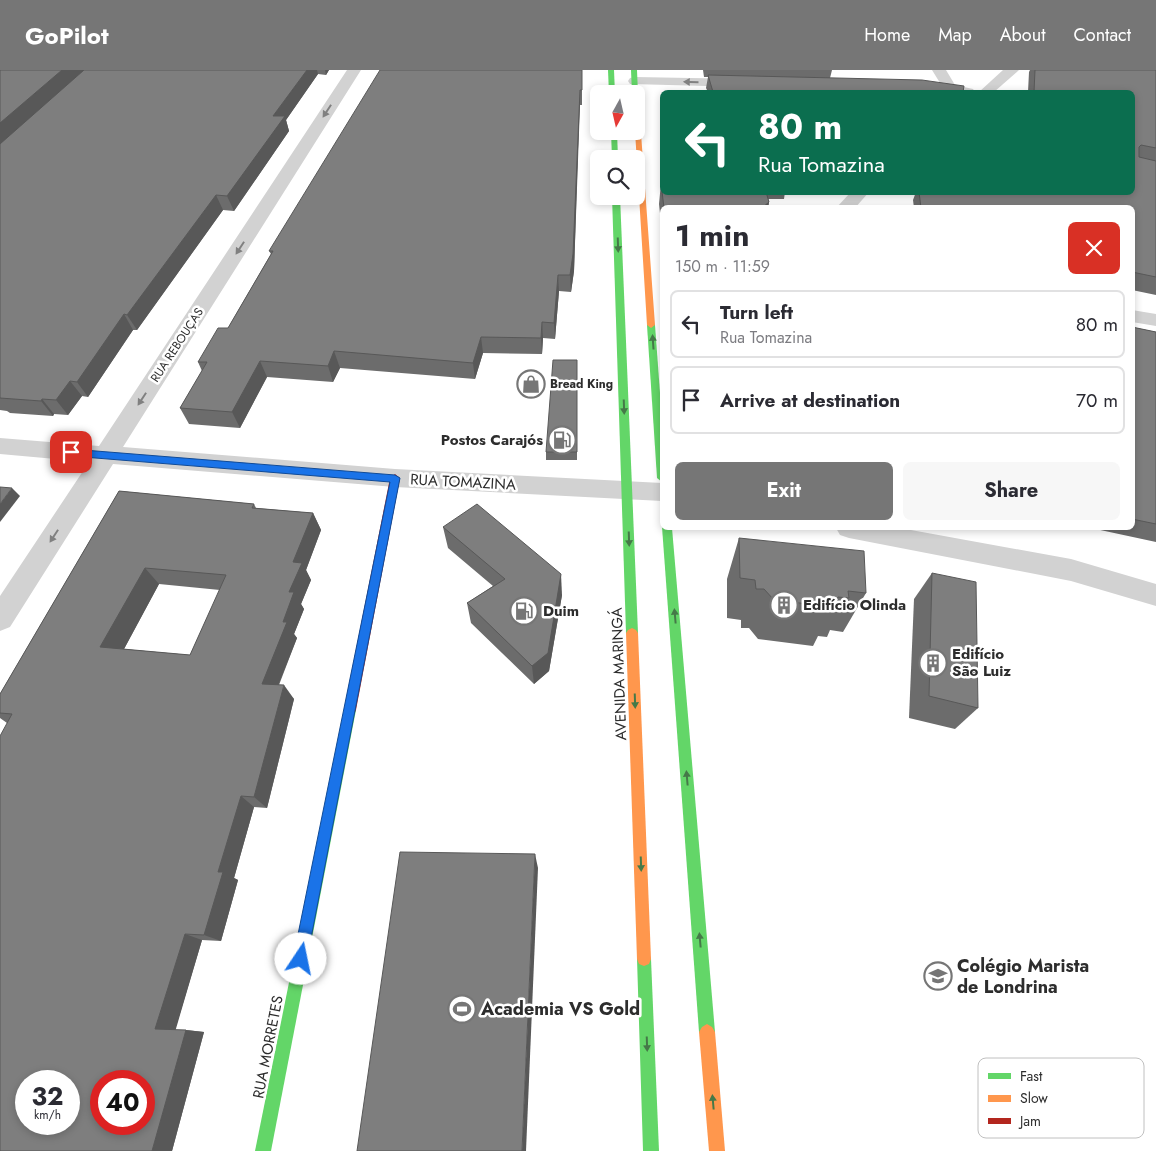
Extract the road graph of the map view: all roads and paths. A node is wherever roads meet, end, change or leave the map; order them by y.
1 (354, 70) edge
2 (611, 70) edge
3 (939, 70) edge
4 (1012, 70) edge
5 (635, 82) edge
6 (762, 84) edge
7 (612, 85) edge
8 (930, 87) edge
9 (950, 88) junction
10 (959, 90) edge
11 (988, 90) edge
12 (639, 140) edge
13 (858, 195) edge
14 (616, 205) edge
15 (847, 205) edge
16 (1135, 316) edge
17 (1156, 320) edge
18 (659, 370) edge
19 (660, 406) edge
20 (0, 446) edge
21 (106, 456) junction
22 (395, 478) junction
23 (627, 490) junction
24 (660, 492) edge
25 (668, 530) edge
26 (859, 530) edge
27 (1156, 595) edge
28 (0, 619) edge
29 (263, 1151) edge
30 (651, 1151) edge
31 (717, 1151) edge

1 -> 21 street, RUA REBOUÇAS
2 - 7 main road
3 - 9 street
4 - 11 street
6 -> 5 street
8 - 9 street
9 - 10 street
18 -> 12 main road
13 - 15 street
14 -> 23 main road, AVENIDA MARINGÁ
16 - 17 street
18 - 19 main road
20 - 21 street, RUA TOMAZINA
21 - 22 street, RUA TOMAZINA
21 -> 28 street, RUA REBOUÇAS
22 - 23 street, RUA TOMAZINA
22 - 29 main road, RUA MORRETES
23 - 24 street, RUA TOMAZINA
23 -> 30 main road, AVENIDA MARINGÁ
31 -> 25 main road
26 - 27 street

